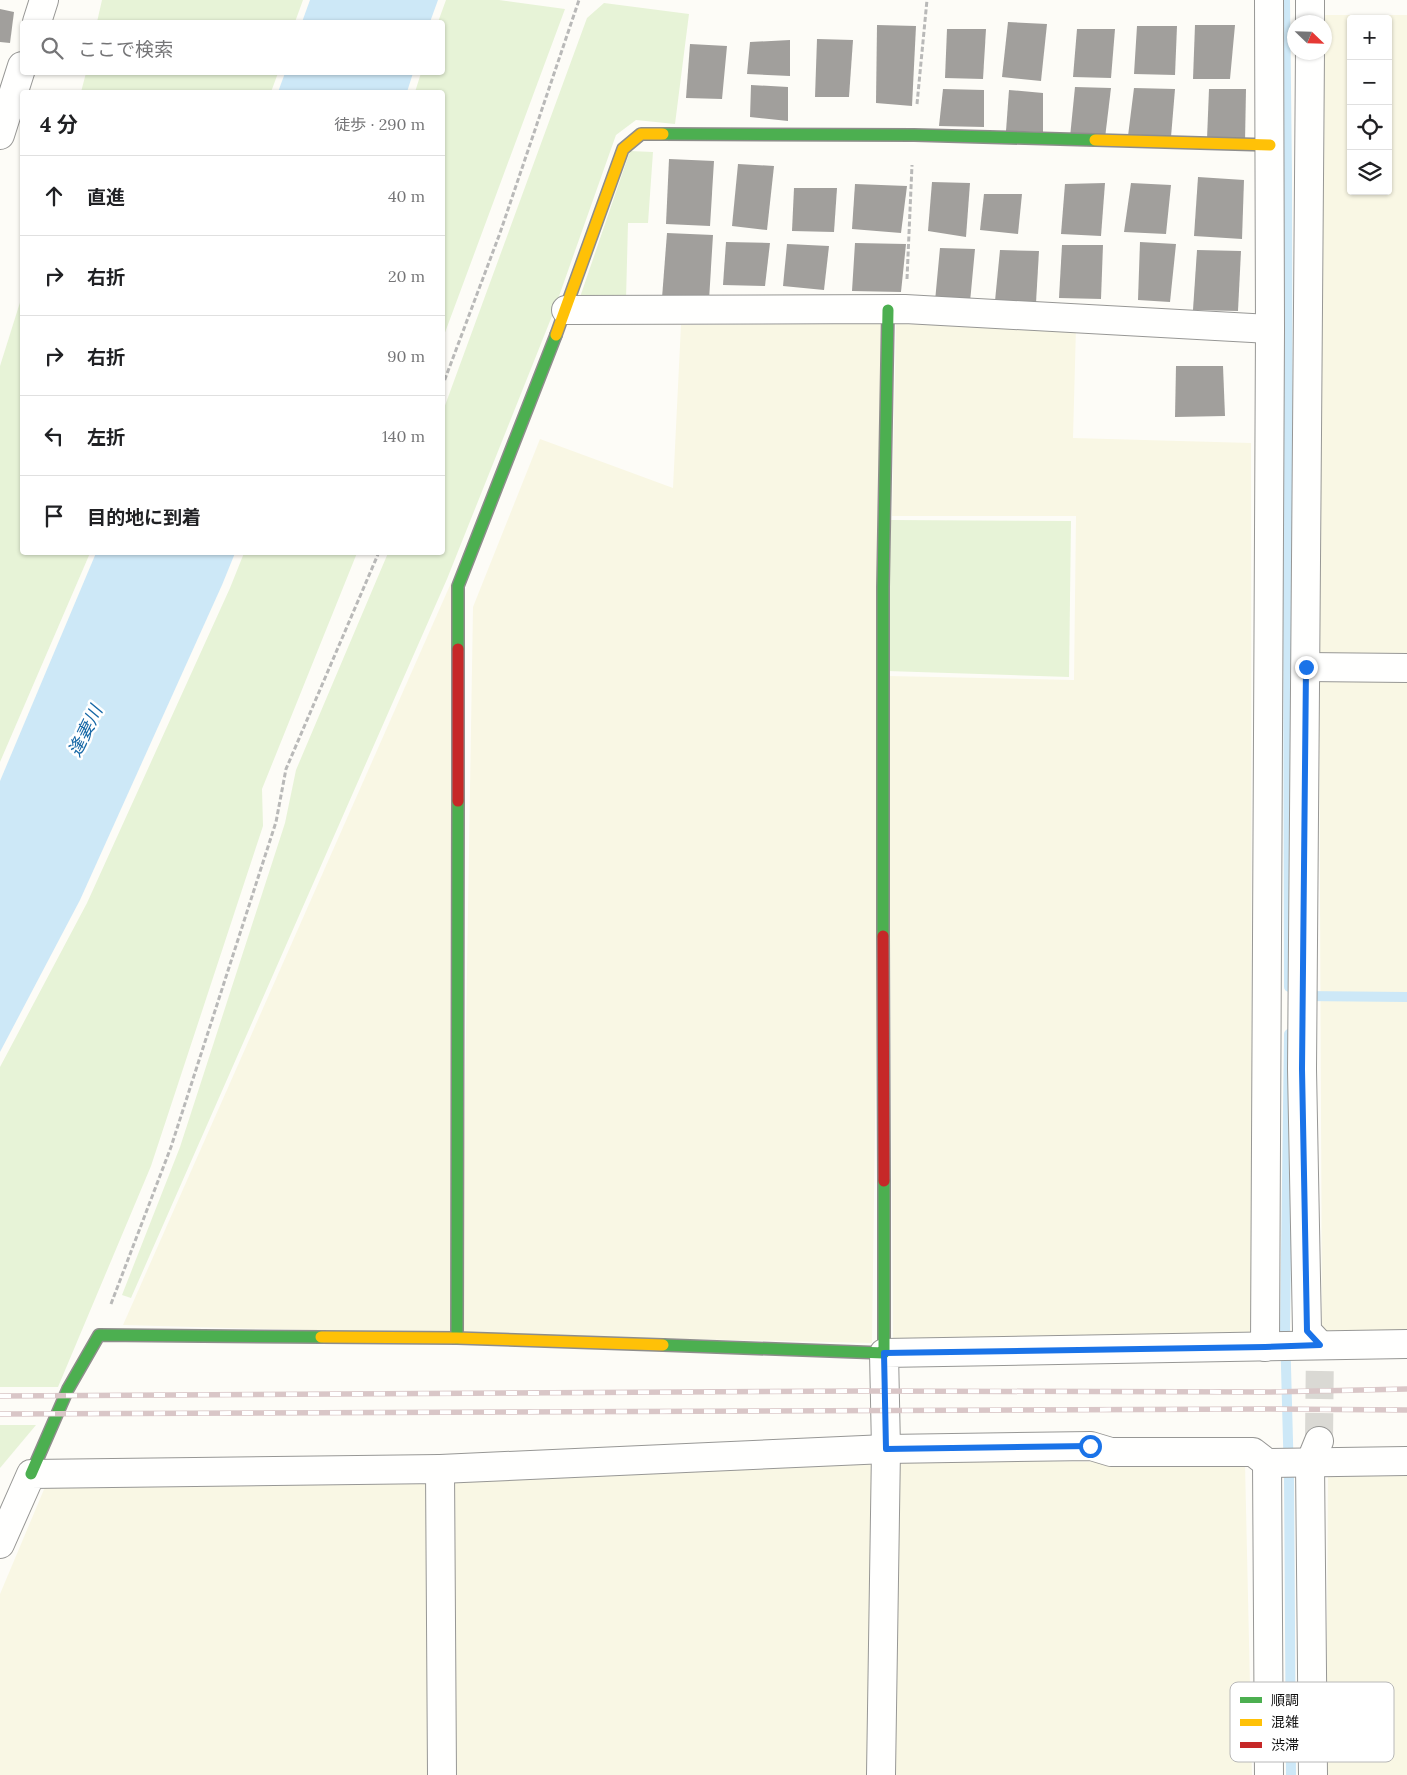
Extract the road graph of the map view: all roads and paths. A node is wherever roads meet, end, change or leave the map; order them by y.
1 (44, 0) edge
2 (579, 0) edge
3 (927, 0) edge
4 (1269, 0) edge
5 (1310, 0) edge
6 (1310, 15) edge
7 (38, 20) edge
8 (1310, 60) edge
9 (20, 72) edge
10 (0, 132) edge
11 (914, 135) junction
12 (1270, 145) junction
13 (566, 310) junction
14 (897, 310) junction
15 (1270, 329) junction
16 (445, 379) edge
17 (378, 555) edge
18 (1306, 667) junction
19 (1407, 668) edge
20 (99, 1335) junction
21 (456, 1338) junction
22 (1407, 1344) edge
23 (1320, 1345) junction
24 (1265, 1347) junction
25 (884, 1353) junction
26 (886, 1449) junction
27 (1315, 1452) junction
28 (1407, 1461) edge
29 (1267, 1464) junction
30 (440, 1470) junction
31 (32, 1474) junction
32 (0, 1544) edge
33 (1268, 1682) edge
34 (1314, 1682) edge
35 (1269, 1762) edge
36 (1313, 1762) edge
37 (442, 1775) edge
38 (880, 1775) edge
39 (1269, 1775) edge
40 (1313, 1775) edge

1 - 7 street
2 - 16 path
3 - 11 path
4 - 12 street
5 - 6 street
8 - 18 street
9 - 10 street
11 - 12 street
11 - 13 street
11 - 14 path
12 - 15 street
13 - 14 street
13 - 21 street
14 - 15 street
14 - 25 street
15 - 24 street
17 - 20 path
18 - 19 street
18 - 23 street
20 - 21 street
20 - 31 street
21 - 25 street
22 - 23 street
23 - 24 street
24 - 25 street
25 - 26 street
26 - 29 street
26 - 30 street
26 - 38 street
27 - 28 street
27 - 29 street
27 - 34 street
29 - 33 street
30 - 31 street
30 - 37 street
31 - 32 street
35 - 39 street
36 - 40 street

